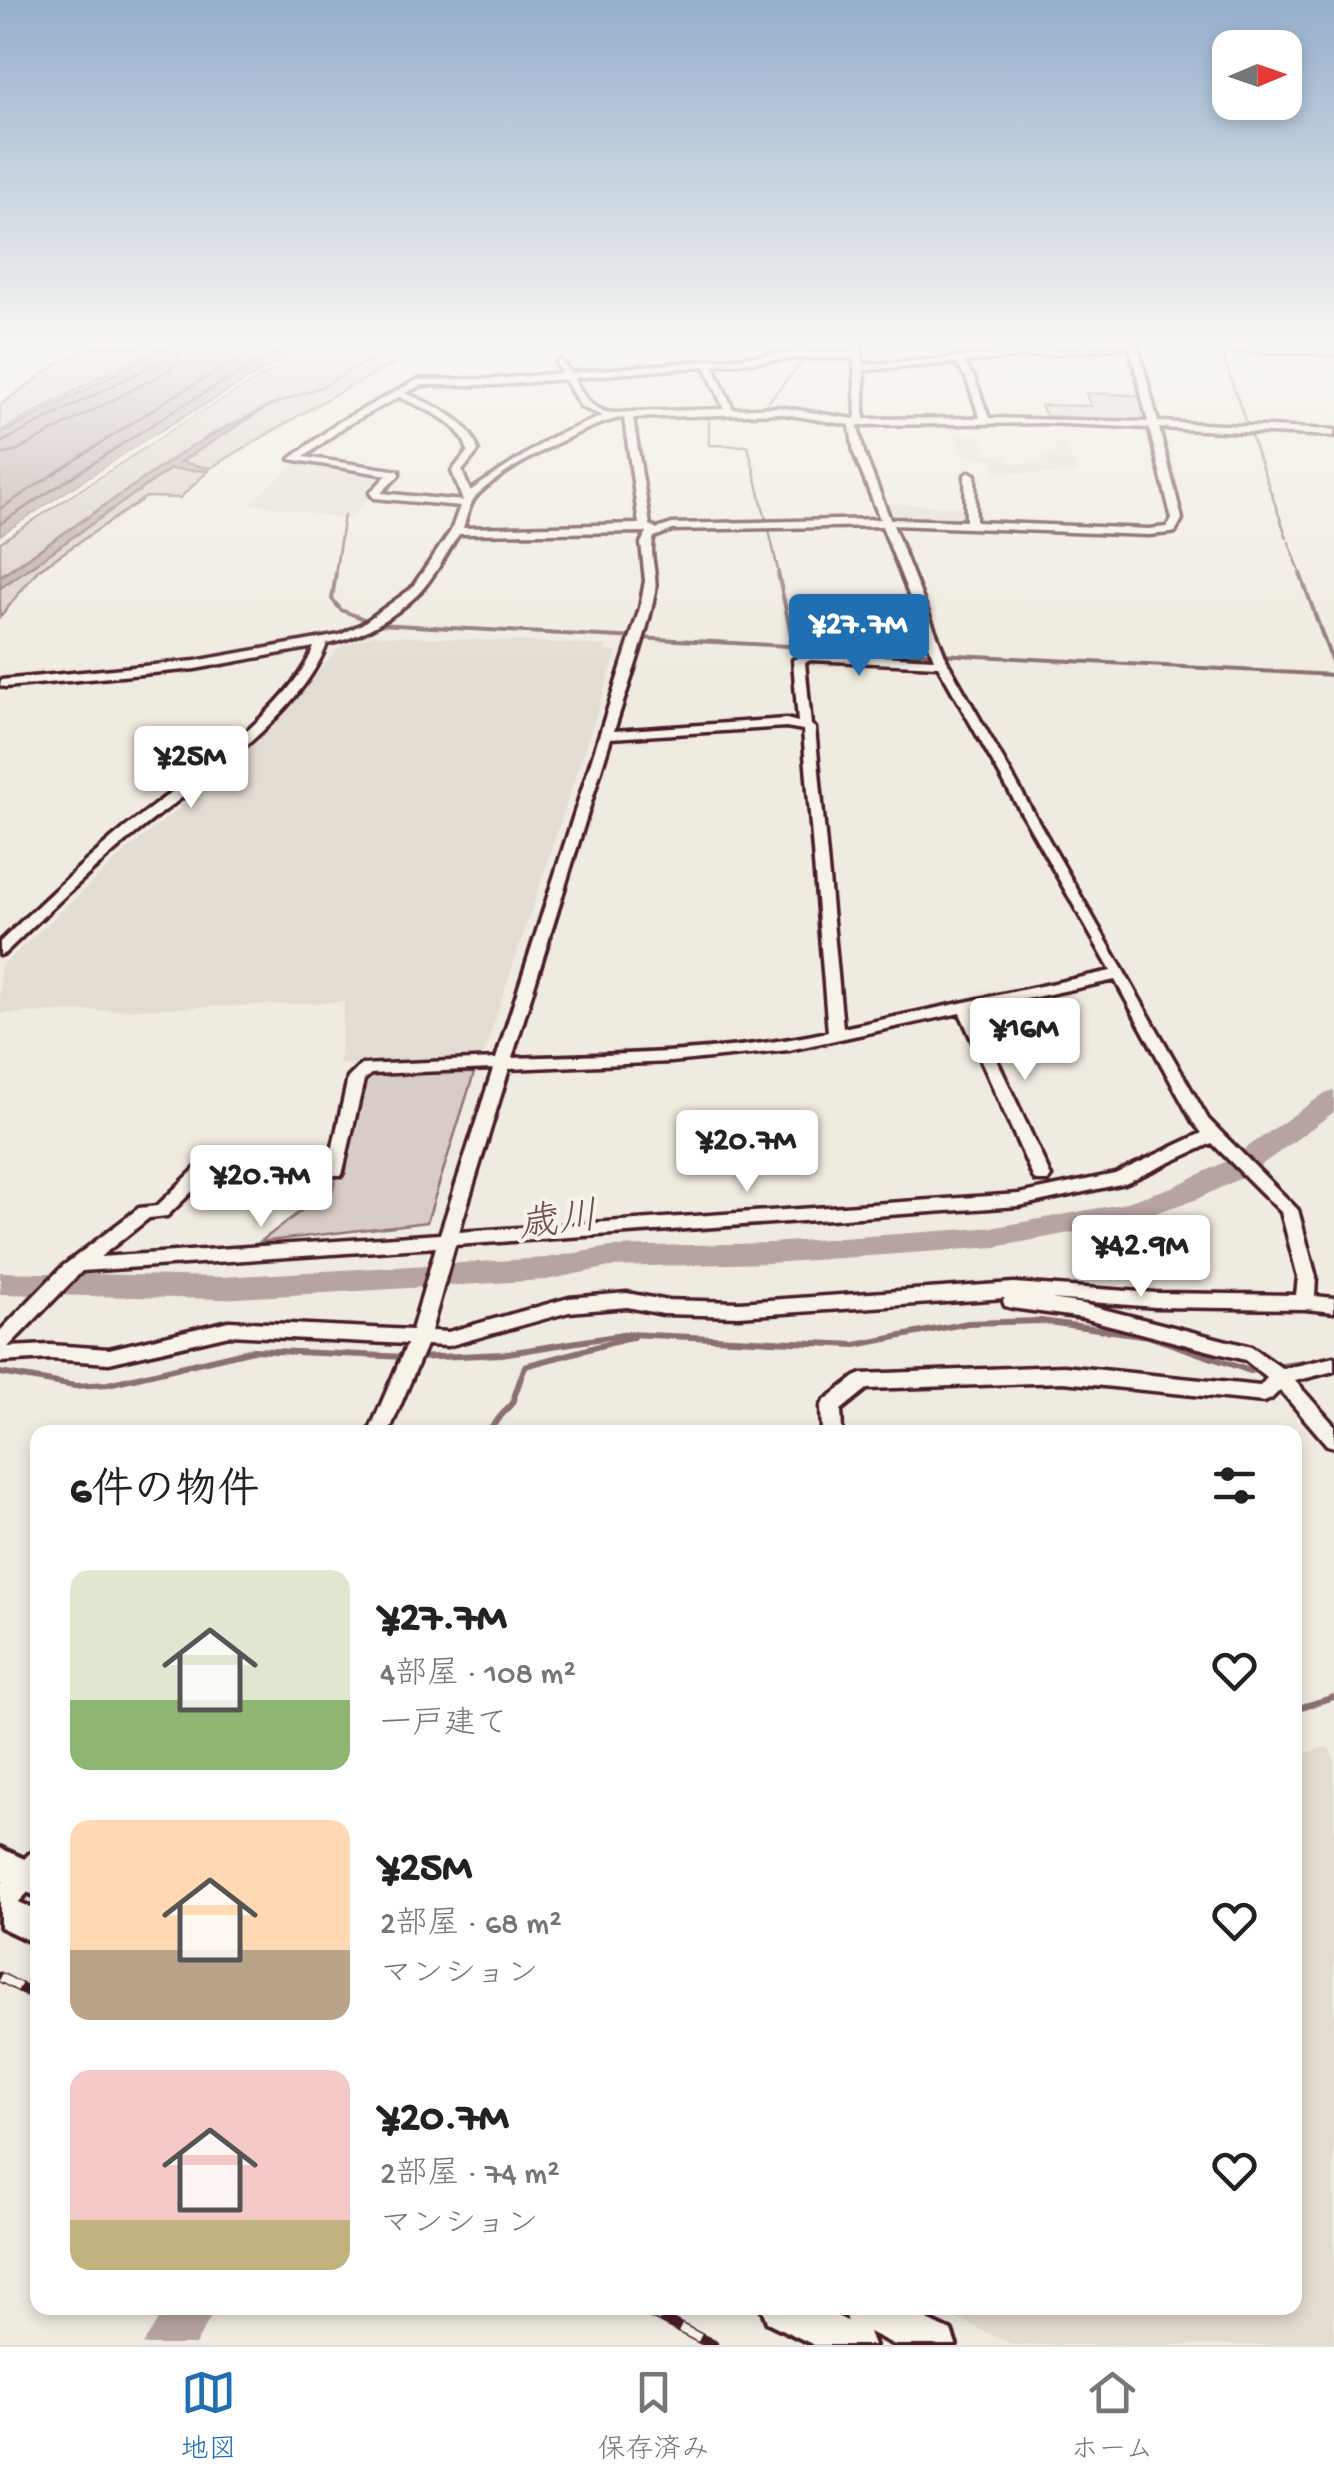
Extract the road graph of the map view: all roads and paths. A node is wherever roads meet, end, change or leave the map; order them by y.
1 (299, 456) edge
2 (470, 456) edge
3 (528, 456) edge
4 (636, 456) edge
5 (860, 456) edge
6 (1162, 456) edge
7 (970, 475) dead end
8 (468, 502) junction
9 (886, 522) junction
10 (971, 524) junction
11 (649, 529) junction
12 (456, 531) junction
13 (322, 644) junction
14 (940, 658) junction
15 (6, 682) dead end
16 (805, 724) junction
17 (606, 736) junction
18 (0, 950) edge
19 (1120, 974) junction
20 (965, 1008) junction
21 (836, 1036) junction
22 (503, 1065) junction
23 (1221, 1142) junction
24 (1042, 1177) dead end
25 (447, 1243) junction
26 (74, 1268) junction
27 (984, 1290) junction
28 (1305, 1302) junction
29 (1334, 1305) edge
30 (420, 1336) junction
31 (4, 1339) edge
32 (0, 1354) edge
33 (1334, 1364) edge
34 (1273, 1371) junction
35 (382, 1425) edge
36 (832, 1425) edge
37 (1334, 1439) edge
38 (25, 1871) edge
39 (0, 1906) edge
40 (30, 1924) edge
41 (795, 2315) edge
42 (875, 2315) edge
43 (855, 2345) edge
44 (937, 2345) edge

1 - 8 street
2 - 8 street
3 - 8 street
4 - 11 street
5 - 9 street
6 - 10 street
7 - 10 street
8 - 12 street
9 - 10 street
9 - 11 street
9 - 14 street
11 - 12 street
11 - 17 street
12 - 13 street
13 - 15 street
13 - 18 street
14 - 16 street
14 - 19 street
16 - 17 street
16 - 21 street
17 - 22 street
19 - 20 street
19 - 23 street
20 - 21 street
20 - 24 street
21 - 22 street
22 - 25 street
22 - 26 street
23 - 25 street
23 - 28 street
25 - 26 street
25 - 30 street
26 - 31 street
27 - 28 street
27 - 30 street
27 - 34 street
28 - 29 street
30 - 32 street
30 - 35 street
33 - 34 street
34 - 36 street
34 - 37 street
38 - 39 street
39 - 40 main road
41 - 43 main road
42 - 44 main road

